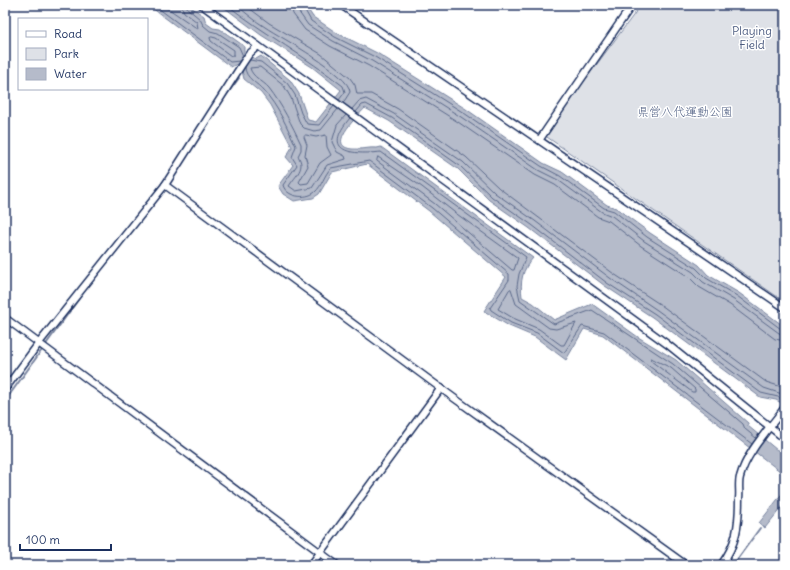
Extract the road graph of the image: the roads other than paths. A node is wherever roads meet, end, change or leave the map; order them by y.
1 (202, 5) edge
2 (340, 5) edge
3 (632, 5) edge
4 (258, 46) junction
5 (540, 139) junction
6 (165, 184) junction
7 (785, 308) edge
8 (5, 318) edge
9 (42, 345) junction
10 (441, 388) junction
11 (5, 389) edge
12 (785, 407) edge
13 (769, 428) junction
14 (785, 439) edge
15 (320, 553) junction
16 (311, 565) edge
17 (337, 565) edge
18 (686, 565) edge
19 (721, 565) edge

1 - 4 street
2 - 5 street
3 - 5 street
4 - 6 street
4 - 13 street
5 - 7 street
6 - 9 street
6 - 10 street
8 - 9 street
9 - 11 street
9 - 15 street
10 - 15 street
10 - 18 street
12 - 13 street
13 - 14 street
13 - 19 street
15 - 16 street
15 - 17 street

